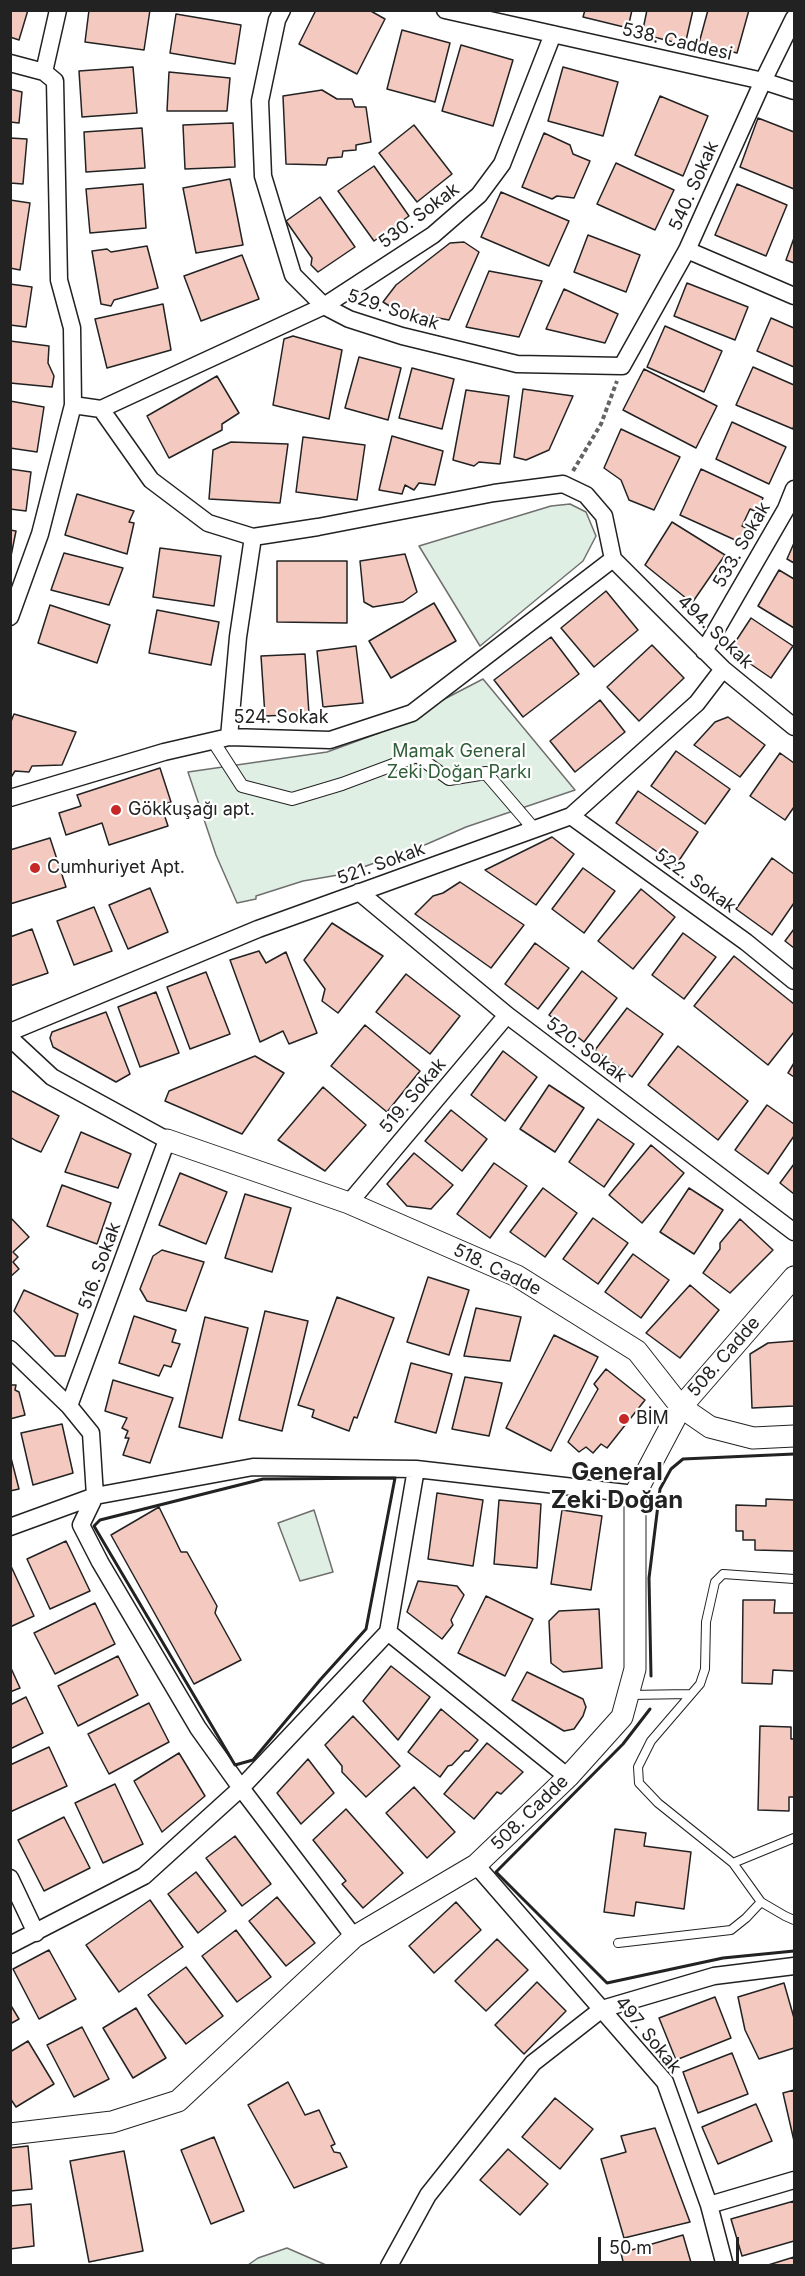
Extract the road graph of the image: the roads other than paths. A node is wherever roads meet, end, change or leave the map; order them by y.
1 (58, 10) edge
2 (282, 10) edge
3 (445, 10) edge
4 (795, 18) edge
5 (553, 33) junction
6 (10, 63) edge
7 (44, 72) junction
8 (763, 81) junction
9 (795, 91) edge
10 (687, 250) junction
11 (795, 296) edge
12 (324, 306) junction
13 (622, 366) joint
14 (73, 405) junction
15 (101, 409) junction
16 (795, 489) edge
17 (253, 537) junction
18 (613, 559) junction
19 (12, 607) edge
20 (704, 651) junction
21 (723, 669) junction
22 (795, 727) edge
23 (221, 739) junction
24 (10, 798) edge
25 (571, 816) junction
26 (534, 829) junction
27 (359, 892) junction
28 (795, 981) edge
29 (507, 1015) junction
30 (10, 1032) edge
31 (10, 1038) edge
32 (167, 1140) junction
33 (349, 1203) junction
34 (795, 1232) edge
35 (795, 1277) edge
36 (10, 1348) edge
37 (69, 1406) junction
38 (681, 1407) junction
39 (795, 1436) edge
40 (416, 1469) junction
41 (635, 1494) junction
42 (95, 1496) junction
43 (10, 1527) edge
44 (795, 1579) edge
45 (388, 1632) junction
46 (690, 1694) junction
47 (629, 1695) junction
48 (568, 1777) junction
49 (241, 1788) junction
50 (795, 1838) edge
51 (734, 1863) junction
52 (476, 1865) junction
53 (10, 1878) edge
54 (761, 1902) junction
55 (795, 1920) edge
56 (36, 1932) junction
57 (354, 1937) junction
58 (618, 1943) dead end
59 (10, 1945) edge
60 (795, 1966) edge
61 (602, 2009) junction
62 (10, 2134) edge
63 (795, 2180) edge
64 (709, 2205) junction
65 (393, 2263) edge
66 (725, 2265) edge

1 - 7 street
2 - 12 street, 529. Sokak
3 - 5 street, 538. Caddesi
4 - 8 street, 540. Sokak
5 - 8 street, 538. Caddesi
5 - 12 street, 530. Sokak
6 - 7 street
7 - 14 street
8 - 9 street, 538. Caddesi
8 - 10 street, 540. Sokak
10 - 11 street
10 - 13 street, 540. Sokak
12 - 13 street, 529. Sokak
12 - 15 street, 530. Sokak
14 - 15 street
14 - 19 street
15 - 17 street
16 - 20 street, 533. Sokak
17 - 18 street
17 - 23 street
18 - 20 street, 494. Sokak
18 - 23 street, 524. Sokak
20 - 21 street, 494. Sokak
21 - 22 street, 494. Sokak
21 - 25 street, 521. Sokak
23 - 24 street, 524. Sokak
23 - 26 street
25 - 26 street, 521. Sokak
25 - 28 street, 522. Sokak
26 - 27 street, 521. Sokak
27 - 29 street, 520. Sokak
27 - 30 street, 521. Sokak
29 - 33 street, 519. Sokak
29 - 34 street, 520. Sokak
31 - 32 street
32 - 33 street, 518. Cadde
32 - 37 street, 516. Sokak
33 - 38 street, 518. Cadde
35 - 38 street, 508. Cadde
36 - 37 street
37 - 42 street
38 - 39 street, 518. Cadde
38 - 41 street, 508. Cadde
40 - 41 street
40 - 42 street
40 - 45 street
41 - 47 street, 508. Cadde
42 - 43 street
42 - 49 street
44 - 46 lane
45 - 48 street
45 - 49 street
46 - 47 lane
46 - 51 lane
47 - 48 street, 508. Cadde
48 - 52 street, 508. Cadde
49 - 56 street
49 - 57 street
50 - 51 lane
51 - 54 lane
52 - 57 street, 508. Cadde
52 - 61 street, 497. Sokak
53 - 56 street
54 - 55 lane
54 - 58 lane
56 - 59 street
57 - 62 street, 508. Cadde
60 - 61 street
61 - 64 street, 497. Sokak
61 - 65 street
63 - 64 street
64 - 66 street, 497. Sokak

